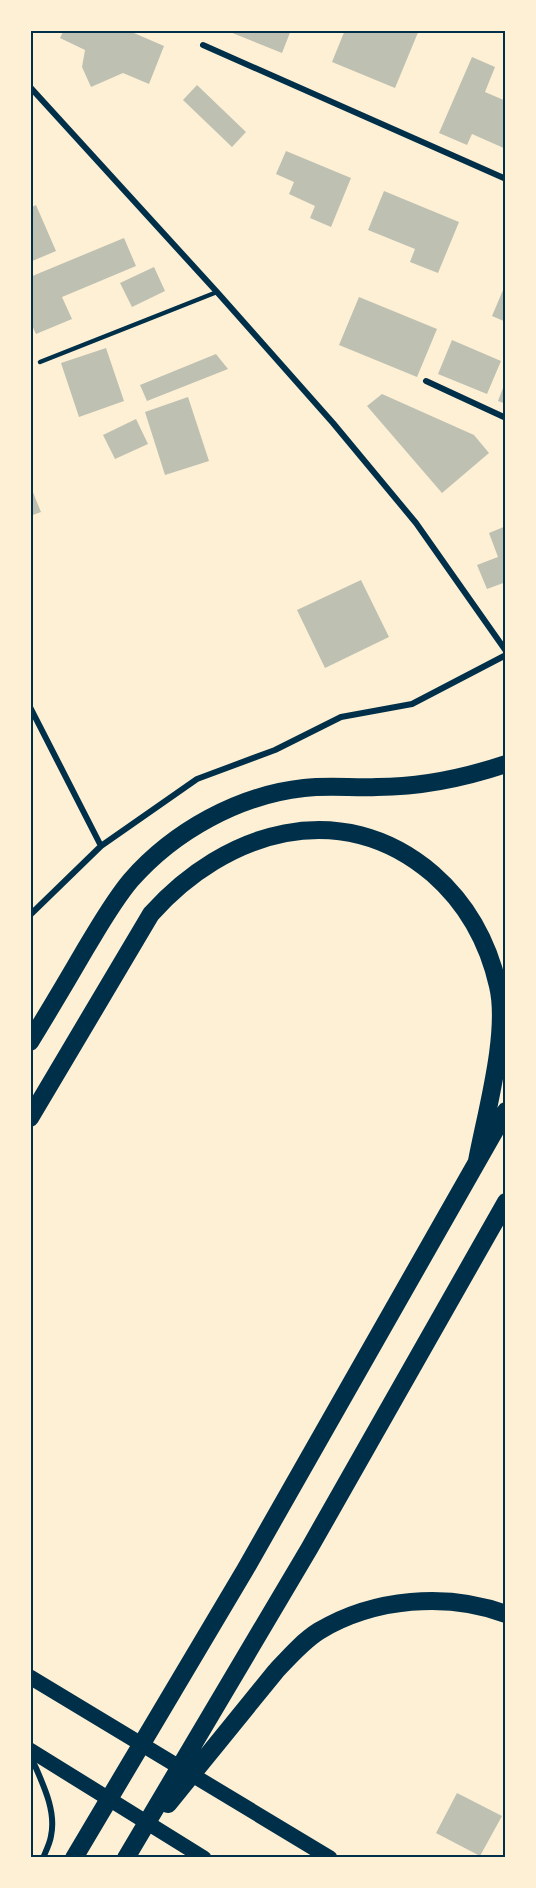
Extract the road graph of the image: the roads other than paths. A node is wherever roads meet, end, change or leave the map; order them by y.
1 (203, 45) dead end
2 (30, 87) edge
3 (506, 179) edge
4 (217, 292) junction
5 (40, 362) dead end
6 (426, 381) dead end
7 (506, 417) edge
8 (506, 653) edge
9 (30, 707) edge
10 (506, 764) edge
11 (101, 846) junction
12 (30, 915) edge
13 (30, 1042) edge
14 (506, 1111) edge
15 (30, 1118) edge
16 (477, 1161) junction
17 (506, 1202) edge
18 (506, 1614) edge
19 (30, 1677) edge
20 (30, 1752) edge
21 (128, 1855) edge
22 (43, 1858) edge
23 (74, 1858) edge
24 (204, 1858) edge
25 (330, 1858) edge

1 - 3 street
2 - 4 street
4 - 5 lane
4 - 8 street
6 - 7 street
8 - 11 street
9 - 11 street
10 - 13 highway
11 - 12 street
14 - 16 highway
15 - 16 highway
16 - 23 highway
17 - 21 highway
18 - 21 highway
19 - 25 main road
20 - 22 street
20 - 24 main road

